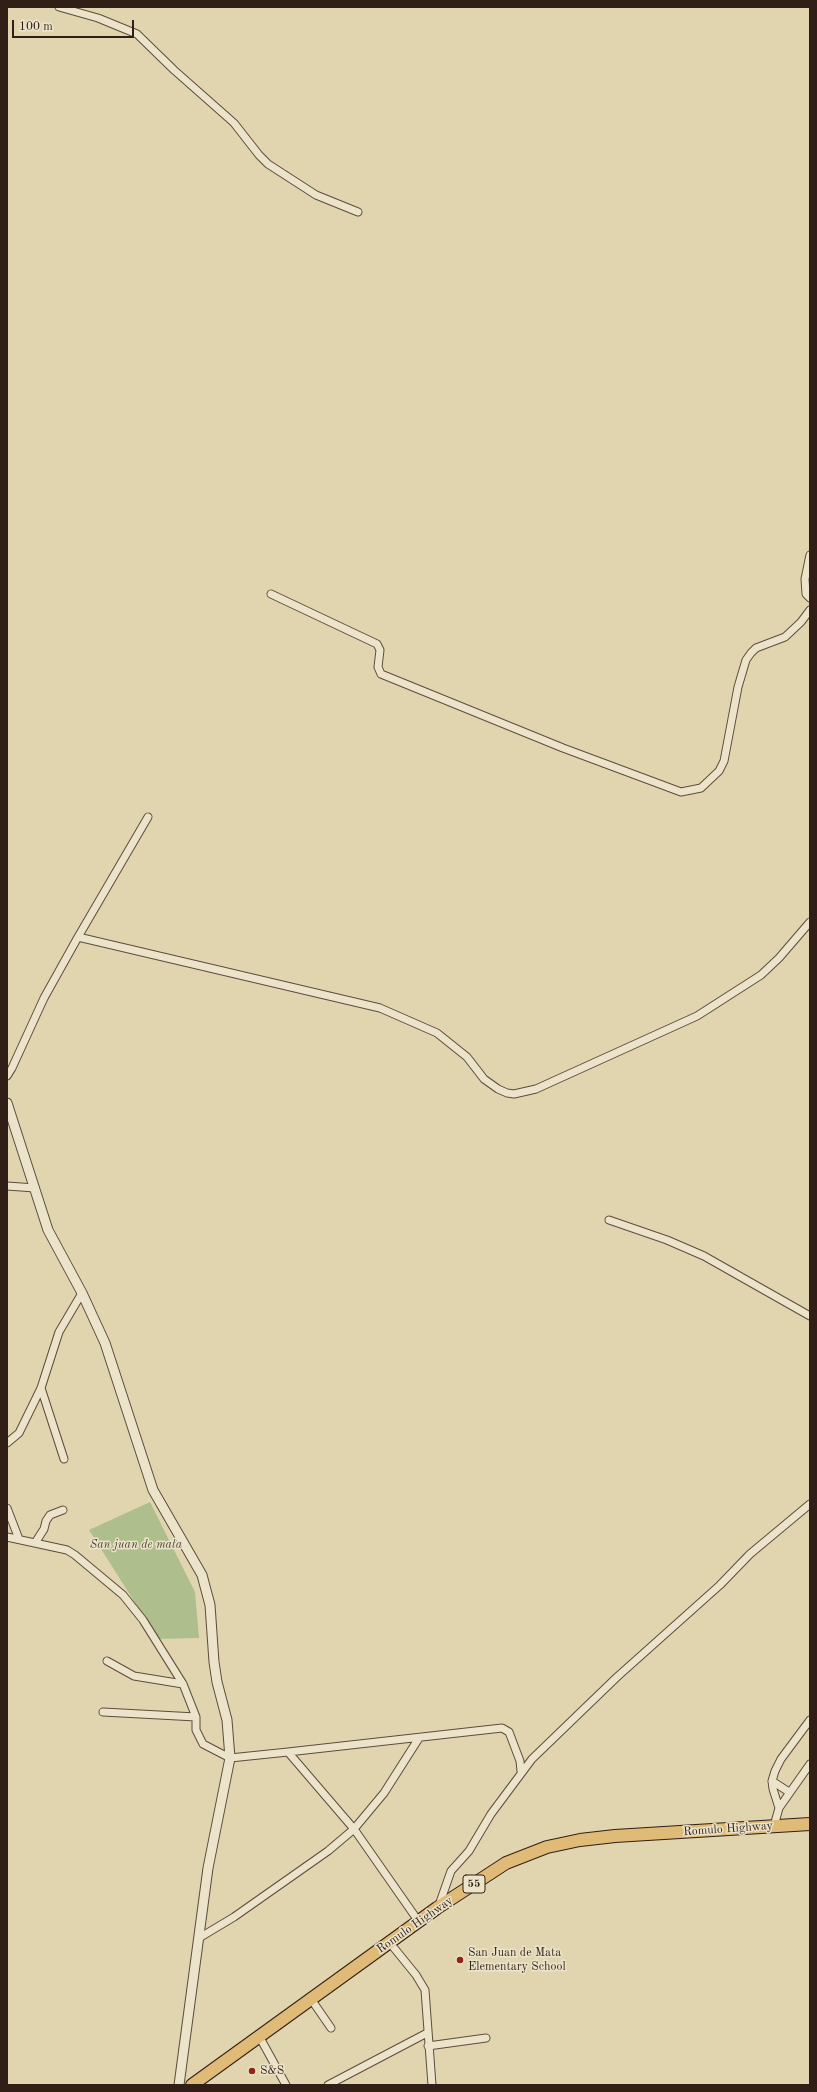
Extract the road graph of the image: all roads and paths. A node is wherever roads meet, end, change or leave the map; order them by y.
1 (59, 7) edge
2 (358, 212) dead end
3 (810, 555) edge
4 (271, 594) dead end
5 (810, 598) edge
6 (810, 610) edge
7 (148, 817) dead end
8 (810, 922) edge
9 (78, 937) junction
10 (7, 1076) edge
11 (7, 1103) edge
12 (7, 1186) edge
13 (35, 1188) junction
14 (609, 1220) dead end
15 (82, 1293) junction
16 (810, 1316) edge
17 (41, 1388) junction
18 (7, 1443) edge
19 (64, 1459) dead end
20 (810, 1504) edge
21 (7, 1508) edge
22 (63, 1510) dead end
23 (7, 1537) edge
24 (19, 1540) junction
25 (35, 1543) junction
26 (107, 1661) dead end
27 (183, 1684) junction
28 (103, 1712) dead end
29 (196, 1717) junction
30 (810, 1720) edge
31 (419, 1738) junction
32 (288, 1752) junction
33 (230, 1758) junction
34 (810, 1764) edge
35 (521, 1772) junction
36 (772, 1781) junction
37 (789, 1792) junction
38 (780, 1808) junction
39 (810, 1824) edge
40 (774, 1826) junction
41 (354, 1829) junction
42 (438, 1908) junction
43 (419, 1922) junction
44 (199, 1938) junction
45 (390, 1942) junction
46 (311, 1998) junction
47 (331, 2028) dead end
48 (427, 2033) junction
49 (258, 2036) junction
50 (486, 2038) dead end
51 (428, 2046) junction
52 (179, 2085) edge
53 (192, 2085) edge
54 (286, 2085) edge
55 (328, 2085) edge
56 (432, 2085) edge

1 - 2 street
3 - 5 street
4 - 6 street
7 - 9 street
8 - 9 street
9 - 10 street
11 - 13 street
12 - 13 street
13 - 15 street
14 - 16 street
15 - 17 street
15 - 33 street
17 - 18 street
17 - 19 street
20 - 35 street
21 - 24 street
22 - 25 street
23 - 24 street
24 - 25 street
25 - 27 street
26 - 27 street
27 - 29 street
28 - 29 street
29 - 33 street
30 - 36 street
31 - 32 street
31 - 35 street
31 - 41 street
32 - 33 street
32 - 41 street
33 - 44 street
34 - 37 street
35 - 42 street
36 - 37 street
36 - 38 street
37 - 38 street
38 - 40 street
39 - 40 highway, Romulo Highway / 55
40 - 42 highway, Romulo Highway / 55
41 - 43 street
41 - 44 street
42 - 43 highway, Romulo Highway / 55
43 - 45 highway, Romulo Highway / 55
44 - 52 street
45 - 46 highway, Romulo Highway / 55
45 - 48 street
46 - 47 street
46 - 49 highway, Romulo Highway / 55
48 - 51 street
48 - 55 street
49 - 53 highway, Romulo Highway / 55
49 - 54 street
50 - 51 street
51 - 56 street

